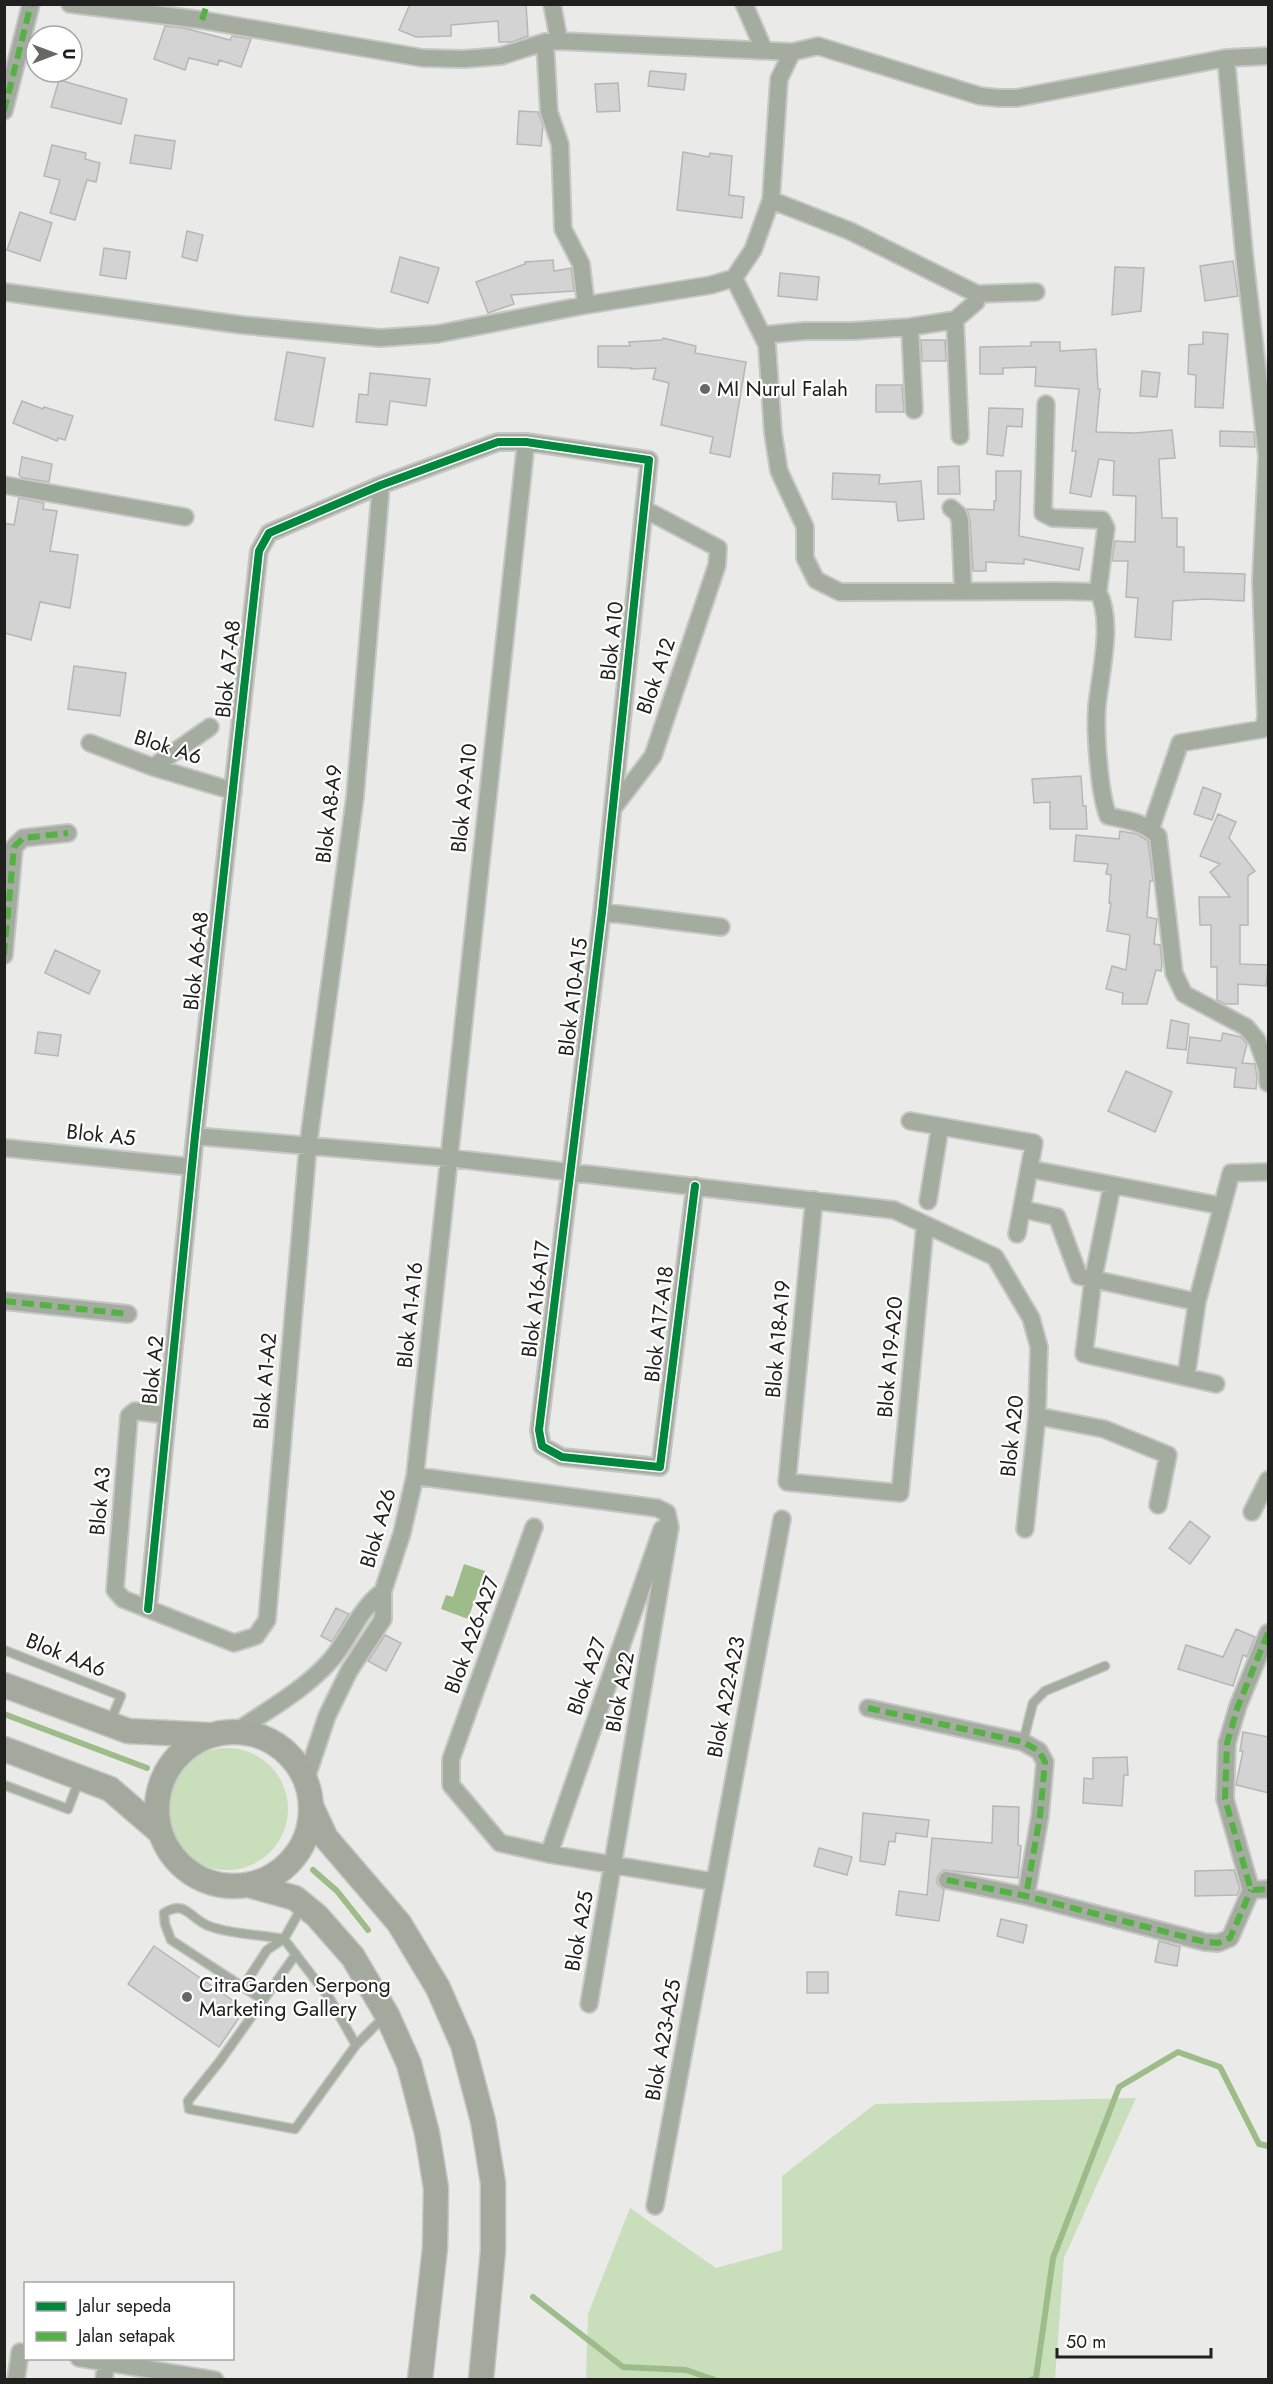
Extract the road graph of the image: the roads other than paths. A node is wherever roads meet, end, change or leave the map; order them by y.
1 (31, 4) edge
2 (70, 4) edge
3 (552, 4) edge
4 (744, 4) edge
5 (205, 12) edge
6 (552, 42) junction
7 (764, 50) junction
8 (792, 52) junction
9 (1269, 56) edge
10 (1226, 58) junction
11 (4, 111) edge
12 (771, 200) junction
13 (734, 278) junction
14 (4, 292) edge
15 (1036, 292) dead end
16 (977, 294) junction
17 (586, 305) junction
18 (956, 320) junction
19 (910, 327) junction
20 (762, 335) junction
21 (1046, 404) dead end
22 (914, 411) dead end
23 (960, 436) dead end
24 (526, 442) junction
25 (1268, 456) edge
26 (4, 485) edge
27 (381, 485) junction
28 (951, 508) dead end
29 (644, 509) junction
30 (185, 517) dead end
31 (963, 591) junction
32 (1098, 592) junction
33 (210, 728) dead end
34 (90, 743) dead end
35 (153, 767) junction
36 (233, 791) junction
37 (613, 808) junction
38 (610, 825) joint
39 (1151, 828) junction
40 (68, 833) dead end
41 (602, 912) junction
42 (722, 927) dead end
43 (4, 955) edge
44 (1269, 1083) edge
45 (910, 1121) dead end
46 (940, 1127) junction
47 (195, 1136) junction
48 (308, 1146) junction
49 (6, 1148) dead end
50 (449, 1158) junction
51 (192, 1167) junction
52 (1030, 1169) junction
53 (1269, 1172) edge
54 (569, 1173) junction
55 (695, 1186) junction
56 (1112, 1186) junction
57 (814, 1200) junction
58 (928, 1201) dead end
59 (1222, 1206) junction
60 (1022, 1209) junction
61 (925, 1225) junction
62 (1017, 1234) dead end
63 (1093, 1280) junction
64 (4, 1301) edge
65 (1197, 1302) junction
66 (128, 1314) dead end
67 (1186, 1377) junction
68 (1216, 1384) dead end
69 (166, 1415) junction
70 (1037, 1416) junction
71 (660, 1467) joint
72 (415, 1476) junction
73 (1269, 1480) edge
74 (900, 1493) joint
75 (1158, 1505) dead end
76 (1252, 1512) dead end
77 (782, 1519) dead end
78 (669, 1520) junction
79 (534, 1527) dead end
80 (1025, 1529) dead end
81 (383, 1591) junction
82 (148, 1609) junction
83 (1269, 1633) edge
84 (4, 1650) edge
85 (332, 1658) junction
86 (1105, 1666) dead end
87 (350, 1671) junction
88 (4, 1685) edge
89 (868, 1708) dead end
90 (110, 1724) junction
91 (237, 1731) junction
92 (208, 1735) junction
93 (1023, 1742) junction
94 (4, 1749) edge
95 (80, 1778) junction
96 (306, 1779) junction
97 (4, 1785) edge
98 (312, 1808) junction
99 (160, 1832) junction
100 (549, 1854) junction
101 (613, 1865) junction
102 (947, 1880) dead end
103 (715, 1882) junction
104 (252, 1886) junction
105 (1269, 1889) edge
106 (1251, 1890) junction
107 (1026, 1896) junction
108 (303, 1905) junction
109 (285, 1939) junction
110 (296, 1954) junction
111 (243, 1987) junction
112 (263, 2000) junction
113 (589, 2004) dead end
114 (387, 2015) junction
115 (356, 2044) junction
116 (655, 2206) dead end
117 (17, 2352) edge
118 (97, 2360) edge
119 (106, 2361) junction
120 (192, 2377) edge
121 (16, 2379) edge
122 (104, 2379) edge
123 (215, 2379) edge
124 (420, 2379) edge
125 (481, 2379) edge

1 - 11 street
2 - 5 street
3 - 6 street
4 - 7 street
5 - 6 street
6 - 7 street
6 - 17 street
7 - 8 street
8 - 10 street
8 - 12 street
9 - 10 street
10 - 25 street
12 - 13 street
12 - 16 street
13 - 17 street
13 - 20 street
14 - 17 street
15 - 16 street
16 - 18 street
18 - 19 street
18 - 23 street
19 - 20 street
19 - 22 street
20 - 31 street
21 - 32 street
24 - 27 street
24 - 29 street, Blok A10
24 - 50 street, Blok A9-A10
25 - 39 street
26 - 30 street
27 - 36 street, Blok A7-A8
27 - 48 street, Blok A8-A9
28 - 31 street
29 - 37 street, Blok A10
29 - 37 street, Blok A12
31 - 32 street
32 - 39 street
33 - 35 street
34 - 35 street, Blok A6
35 - 36 street, Blok A6
36 - 47 street, Blok A6-A8
37 - 38 street, Blok A10
38 - 41 street, Blok A10-A15
39 - 44 street
40 - 43 street
41 - 42 street
41 - 54 street, Blok A10-A15
45 - 46 street
46 - 52 street
46 - 58 street
47 - 48 street, Blok A20
47 - 51 street, Blok A2
48 - 50 street, Blok A20
48 - 82 street, Blok A1-A2
49 - 51 street, Blok A5
50 - 54 street, Blok A20
50 - 72 street, Blok A1-A16
51 - 69 street, Blok A2
52 - 56 street
52 - 60 street
53 - 59 street
54 - 55 street, Blok A20
54 - 71 street, Blok A16-A17
55 - 57 street, Blok A20
55 - 71 street, Blok A17-A18
56 - 59 street
56 - 63 street
57 - 61 street, Blok A20
57 - 74 street, Blok A18-A19
59 - 65 street
60 - 62 street
60 - 63 street
61 - 70 street, Blok A20
61 - 74 street, Blok A19-A20
63 - 65 street
63 - 67 street
64 - 66 street
65 - 67 street
67 - 68 street
69 - 82 street, Blok A2
69 - 82 street, Blok A3
70 - 75 street
70 - 80 street, Blok A20
72 - 78 street
72 - 81 street, Blok A26
73 - 76 street
77 - 103 street, Blok A22-A23
78 - 100 street, Blok A27
78 - 101 street, Blok A22
79 - 100 street, Blok A26-A27
81 - 85 street
81 - 87 street
83 - 106 street
84 - 90 lane, Blok AA6
85 - 87 street
85 - 91 street
86 - 93 lane
87 - 96 street
88 - 90 street
89 - 93 street
90 - 92 street
91 - 92 street
91 - 96 street
92 - 99 street
93 - 107 street
94 - 95 street
95 - 97 lane
95 - 99 street
96 - 98 street
98 - 104 street
98 - 125 street
99 - 104 street
100 - 101 street
101 - 103 street
101 - 113 street, Blok A25
102 - 107 street
103 - 116 street, Blok A23-A25
104 - 108 street
105 - 106 street
106 - 107 street
108 - 109 lane
108 - 114 street
109 - 110 lane
109 - 111 lane
109 - 111 lane
110 - 112 lane
110 - 115 lane
111 - 112 lane
112 - 115 lane
114 - 115 lane
114 - 124 street
117 - 121 street
118 - 119 street
119 - 120 street
119 - 122 street
120 - 123 street

